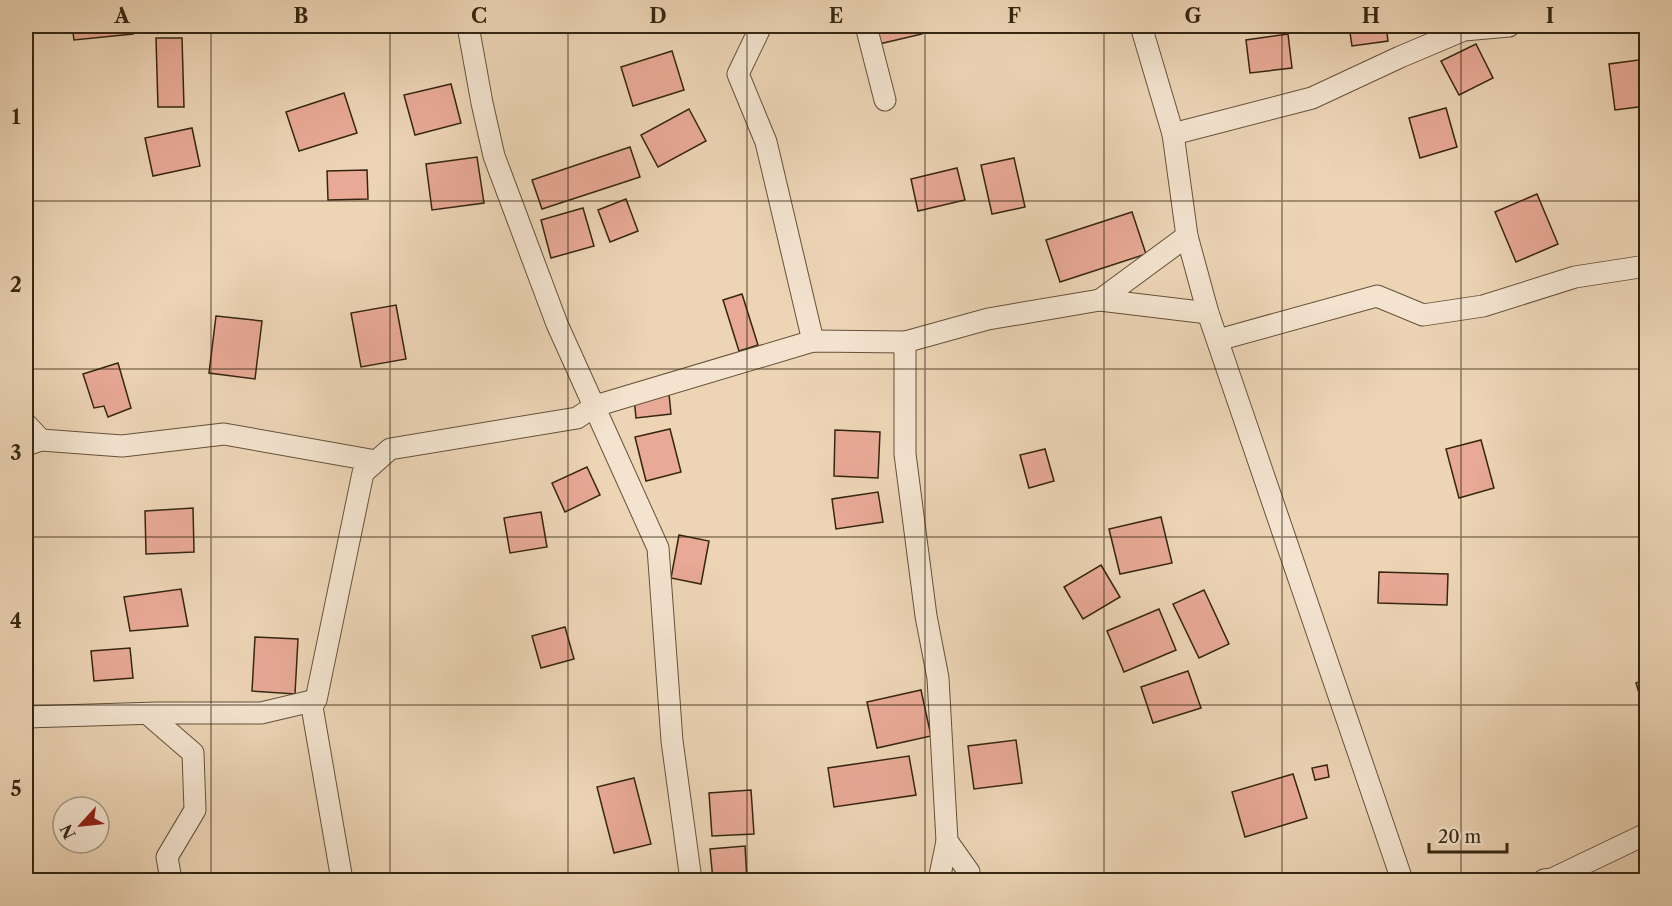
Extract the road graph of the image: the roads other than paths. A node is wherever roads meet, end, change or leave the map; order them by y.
1 (468, 26) edge
2 (761, 26) edge
3 (866, 26) edge
4 (1141, 26) edge
5 (1509, 26) edge
6 (885, 100) dead end
7 (1173, 134) junction
8 (1187, 236) junction
9 (1647, 266) edge
10 (1101, 300) junction
11 (1208, 313) junction
12 (1218, 340) junction
13 (813, 341) junction
14 (904, 342) junction
15 (595, 406) junction
16 (26, 424) edge
17 (33, 442) edge
18 (376, 460) junction
19 (311, 701) junction
20 (148, 714) junction
21 (26, 717) edge
22 (1647, 834) edge
23 (946, 841) junction
24 (171, 880) edge
25 (342, 880) edge
26 (691, 880) edge
27 (939, 880) edge
28 (967, 880) edge
29 (1402, 880) edge
30 (1544, 880) edge

1 - 15 street
2 - 13 street
3 - 6 street
4 - 7 street
5 - 7 street
7 - 8 street
8 - 10 street
8 - 11 street
9 - 12 street
10 - 11 street
10 - 14 street
11 - 12 street
12 - 29 street
13 - 14 street
13 - 15 street
14 - 23 street
15 - 18 street
15 - 26 street
16 - 17 street
17 - 18 street
18 - 19 street
19 - 20 street
19 - 25 street
20 - 21 street
20 - 24 street
22 - 30 street
23 - 27 street
23 - 28 street

